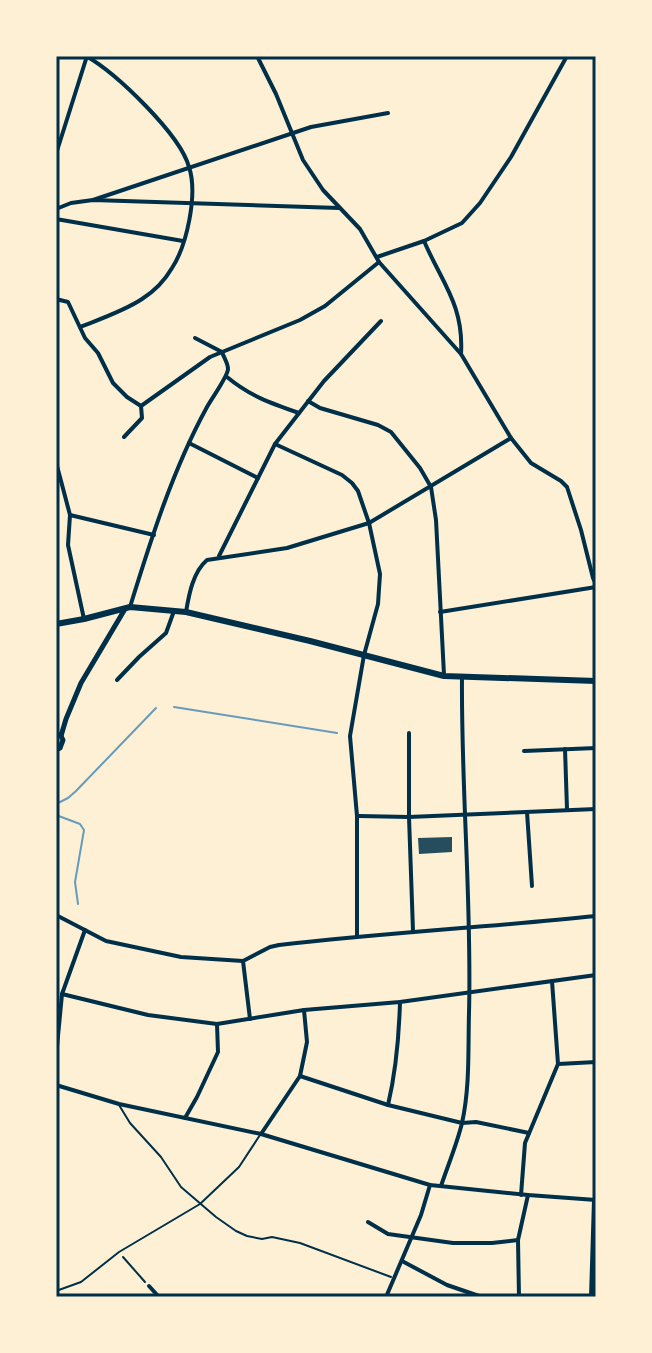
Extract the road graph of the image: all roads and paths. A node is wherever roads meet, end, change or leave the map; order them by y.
1 (87, 56) edge
2 (257, 56) edge
3 (567, 56) edge
4 (388, 113) dead end
5 (292, 134) junction
6 (56, 154) edge
7 (189, 167) junction
8 (93, 200) junction
9 (191, 203) junction
10 (339, 208) junction
11 (56, 209) edge
12 (56, 219) edge
13 (183, 241) junction
14 (424, 241) junction
15 (378, 259) junction
16 (56, 299) edge
17 (381, 321) dead end
18 (80, 327) junction
19 (195, 338) dead end
20 (222, 352) junction
21 (461, 354) junction
22 (226, 377) junction
23 (308, 401) junction
24 (141, 406) junction
25 (299, 413) junction
26 (124, 437) dead end
27 (511, 438) junction
28 (189, 443) junction
29 (275, 444) junction
30 (56, 462) edge
31 (258, 478) junction
32 (431, 487) junction
33 (70, 515) junction
34 (369, 523) junction
35 (154, 535) junction
36 (219, 556) junction
37 (596, 586) edge
38 (128, 607) junction
39 (174, 611) junction
40 (186, 612) junction
41 (440, 612) junction
42 (84, 619) junction
43 (56, 624) edge
44 (364, 655) junction
45 (444, 676) junction
46 (462, 678) junction
47 (117, 680) dead end
48 (596, 681) edge
49 (409, 733) dead end
50 (58, 734) edge
51 (596, 748) edge
52 (565, 749) junction
53 (57, 751) edge
54 (524, 751) dead end
55 (567, 809) junction
56 (596, 809) edge
57 (527, 812) junction
58 (466, 815) junction
59 (357, 816) junction
60 (409, 817) junction
61 (532, 886) dead end
62 (56, 915) edge
63 (596, 916) edge
64 (469, 929) junction
65 (85, 930) junction
66 (413, 932) junction
67 (357, 936) junction
68 (243, 961) junction
69 (596, 975) edge
70 (552, 981) junction
71 (470, 993) junction
72 (62, 994) junction
73 (400, 1002) junction
74 (304, 1010) junction
75 (250, 1019) junction
76 (217, 1024) junction
77 (56, 1057) edge
78 (596, 1062) edge
79 (558, 1064) junction
80 (300, 1076) junction
81 (56, 1085) edge
82 (119, 1104) junction
83 (388, 1105) junction
84 (185, 1118) junction
85 (462, 1123) junction
86 (529, 1133) junction
87 (261, 1134) junction
88 (430, 1185) junction
89 (441, 1186) junction
90 (525, 1195) junction
91 (595, 1200) edge
92 (200, 1204) junction
93 (368, 1222) dead end
94 (411, 1236) junction
95 (518, 1240) junction
96 (119, 1252) junction
97 (402, 1261) junction
98 (393, 1278) junction
99 (149, 1286) joint
100 (56, 1291) edge
101 (159, 1297) edge
102 (386, 1297) edge
103 (482, 1297) edge
104 (519, 1297) edge
105 (591, 1297) edge

1 - 6 street
1 - 7 street
2 - 5 street
3 - 14 street
4 - 5 street
5 - 7 street
5 - 10 street
7 - 8 street
7 - 9 street
8 - 9 street
8 - 11 street
9 - 10 street
9 - 13 street
10 - 15 street
12 - 13 street
13 - 18 street
14 - 15 street
14 - 21 street
15 - 20 street
15 - 21 street
16 - 18 street
17 - 23 street
18 - 24 street
19 - 20 street
20 - 22 street
20 - 24 street
21 - 27 street
22 - 25 street
22 - 28 street
23 - 25 street
23 - 32 street
24 - 26 street
25 - 29 street
27 - 32 street
27 - 37 street
28 - 31 street
28 - 35 street
29 - 31 street
29 - 34 street
30 - 33 street
31 - 36 street
32 - 34 street
32 - 41 street
33 - 35 street
33 - 42 street
34 - 36 street
34 - 44 street
35 - 38 street
36 - 40 street
37 - 41 street
38 - 39 main road
38 - 42 main road
38 - 50 street
39 - 40 main road
39 - 47 street
40 - 44 main road
41 - 45 street
42 - 43 main road
44 - 45 main road
44 - 59 street
45 - 46 main road
46 - 48 main road
46 - 58 street
49 - 60 street
50 - 53 street
51 - 52 street
52 - 54 street
52 - 55 street
55 - 56 street
55 - 57 street
57 - 58 street
57 - 61 street
58 - 60 street
58 - 64 street
59 - 60 street
59 - 67 street
60 - 66 street
62 - 65 street
63 - 64 street
64 - 66 street
64 - 71 street
65 - 68 street
65 - 72 street
66 - 67 street
67 - 68 street
68 - 75 street
69 - 70 street
70 - 71 street
70 - 79 street
71 - 73 street
71 - 85 street
72 - 76 street
72 - 77 street
73 - 74 street
73 - 83 street
74 - 75 street
74 - 80 street
75 - 76 street
76 - 84 street
78 - 79 street
79 - 86 street
80 - 83 street
80 - 87 street
81 - 82 street
82 - 84 street
82 - 92 lane
83 - 85 street
84 - 87 street
85 - 86 street
85 - 89 street
86 - 90 street
87 - 88 street
87 - 92 lane
88 - 89 street
88 - 94 street
89 - 90 street
90 - 91 street
90 - 95 street
91 - 105 street
92 - 96 lane
92 - 98 lane
93 - 94 street
94 - 95 street
94 - 97 street
95 - 104 street
96 - 99 path
96 - 100 lane
97 - 98 street
97 - 103 street
98 - 102 street
99 - 101 street

